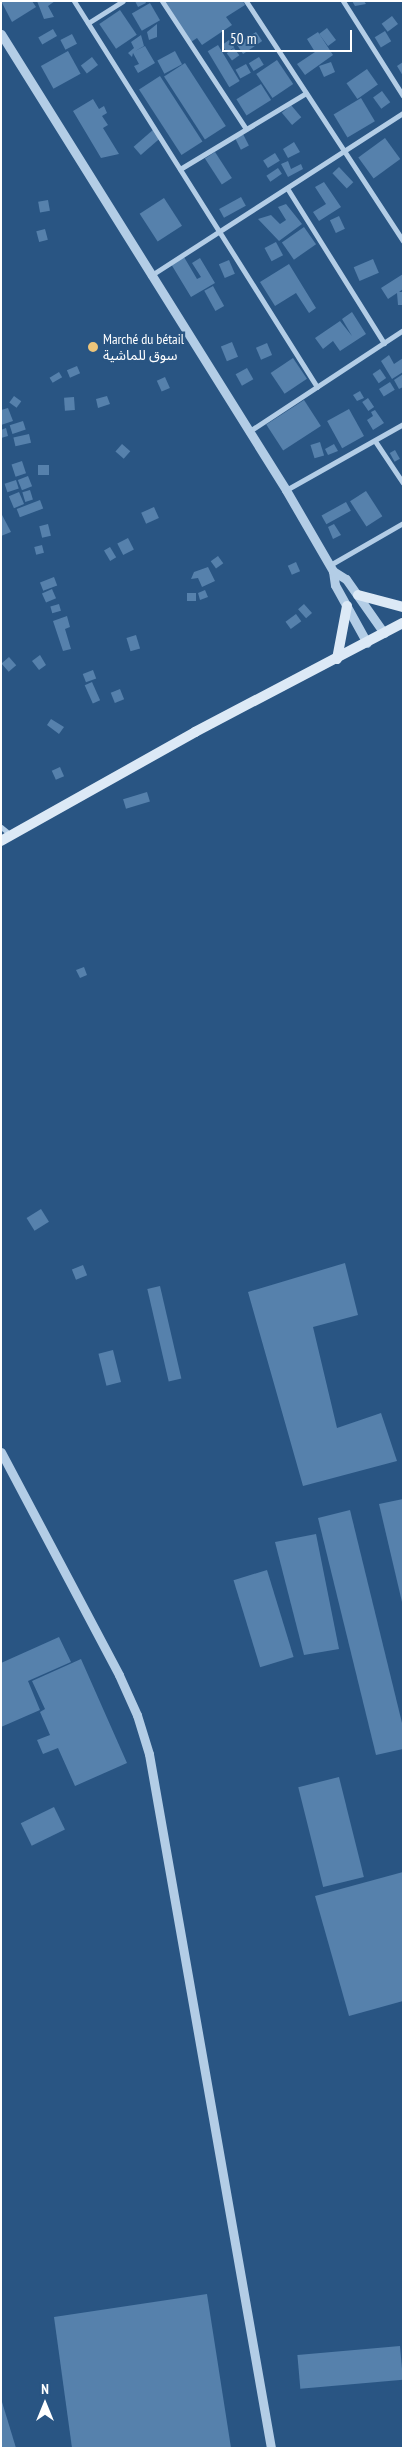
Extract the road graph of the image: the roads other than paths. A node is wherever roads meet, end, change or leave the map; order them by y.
1 (74, 1) edge
2 (123, 1) edge
3 (162, 1) edge
4 (246, 1) edge
5 (343, 1) edge
6 (88, 24) junction
7 (1, 34) edge
8 (306, 93) junction
9 (403, 96) edge
10 (403, 113) edge
11 (246, 129) junction
12 (344, 151) junction
13 (180, 169) junction
14 (287, 188) junction
15 (219, 232) junction
16 (403, 241) edge
17 (150, 276) junction
18 (403, 330) edge
19 (384, 343) junction
20 (316, 387) junction
21 (403, 424) edge
22 (248, 432) junction
23 (375, 441) junction
24 (403, 483) edge
25 (286, 490) junction
26 (403, 523) edge
27 (332, 568) junction
28 (358, 595) junction
29 (347, 606) junction
30 (403, 607) edge
31 (403, 623) edge
32 (384, 634) junction
33 (367, 643) junction
34 (337, 659) junction
35 (1, 827) edge
36 (11, 835) junction
37 (1, 841) edge
38 (1, 1452) edge
39 (271, 2448) edge

1 - 6 street
2 - 6 street
3 - 11 street
4 - 8 street
5 - 9 street
6 - 13 street
7 - 17 street
8 - 11 street
8 - 12 street
10 - 12 street
11 - 13 street
12 - 14 street
12 - 16 street
13 - 15 street
14 - 15 street
14 - 19 street
15 - 17 street
15 - 20 street
17 - 22 street
18 - 19 street
19 - 20 street
20 - 22 street
21 - 23 street
22 - 25 street
23 - 24 street
23 - 25 street
25 - 27 street
26 - 27 street
27 - 28 street
27 - 29 street
28 - 30 main road
28 - 32 street
29 - 33 street
29 - 34 main road
31 - 32 main road
32 - 33 main road
33 - 34 main road
34 - 36 main road
35 - 36 street
36 - 37 main road
38 - 39 street

